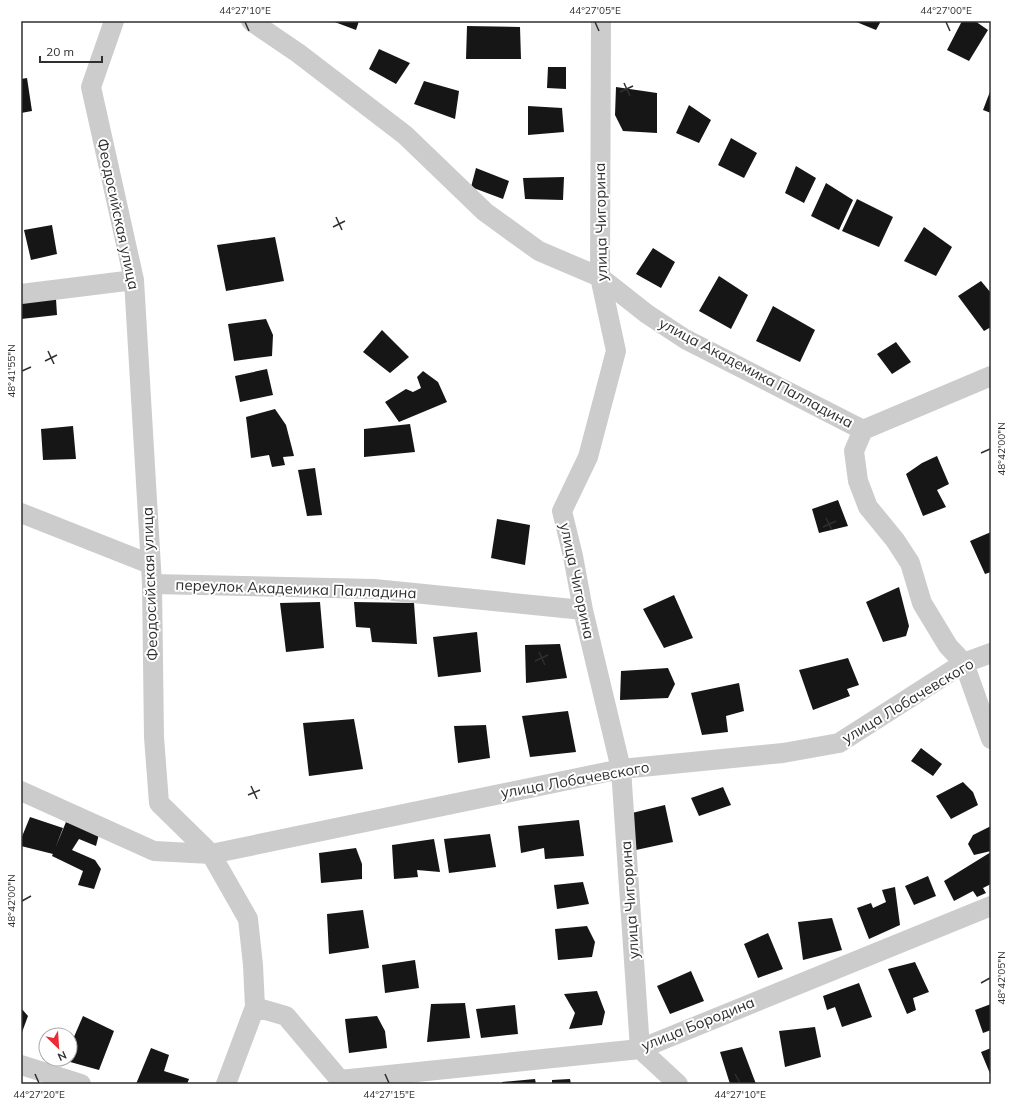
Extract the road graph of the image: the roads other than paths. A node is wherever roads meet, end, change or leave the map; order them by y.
1 (114, 21) edge
2 (251, 21) edge
3 (601, 21) edge
4 (600, 277) junction
5 (134, 280) junction
6 (21, 294) edge
7 (991, 376) edge
8 (863, 430) junction
9 (21, 513) edge
10 (151, 574) junction
11 (583, 610) junction
12 (991, 653) edge
13 (964, 663) junction
14 (991, 739) edge
15 (621, 769) junction
16 (21, 791) edge
17 (211, 854) junction
18 (991, 906) edge
19 (255, 1008) junction
20 (640, 1049) junction
21 (21, 1065) edge
22 (81, 1084) edge
23 (226, 1084) edge
24 (678, 1084) edge

1 - 5 street, Феодосийская улица
2 - 4 street, улица Академика Палладина
3 - 4 street, улица Чигорина
4 - 8 street, улица Академика Палладина
4 - 11 street, улица Чигорина
5 - 6 street
5 - 10 street, Феодосийская улица
7 - 8 street, улица Академика Палладина
8 - 13 street
9 - 10 street
10 - 11 street, переулок Академика Палладина
10 - 17 street, Феодосийская улица
11 - 15 street, улица Чигорина
12 - 13 street, улица Лобачевского
13 - 14 street
13 - 15 street, улица Лобачевского
15 - 17 street, улица Лобачевского
15 - 20 street, улица Чигорина
16 - 17 street, улица Лобачевского
17 - 19 street, Феодосийская улица
18 - 20 street, улица Бородина
19 - 20 street, улица Бородина
19 - 23 street
20 - 24 street
21 - 22 street

